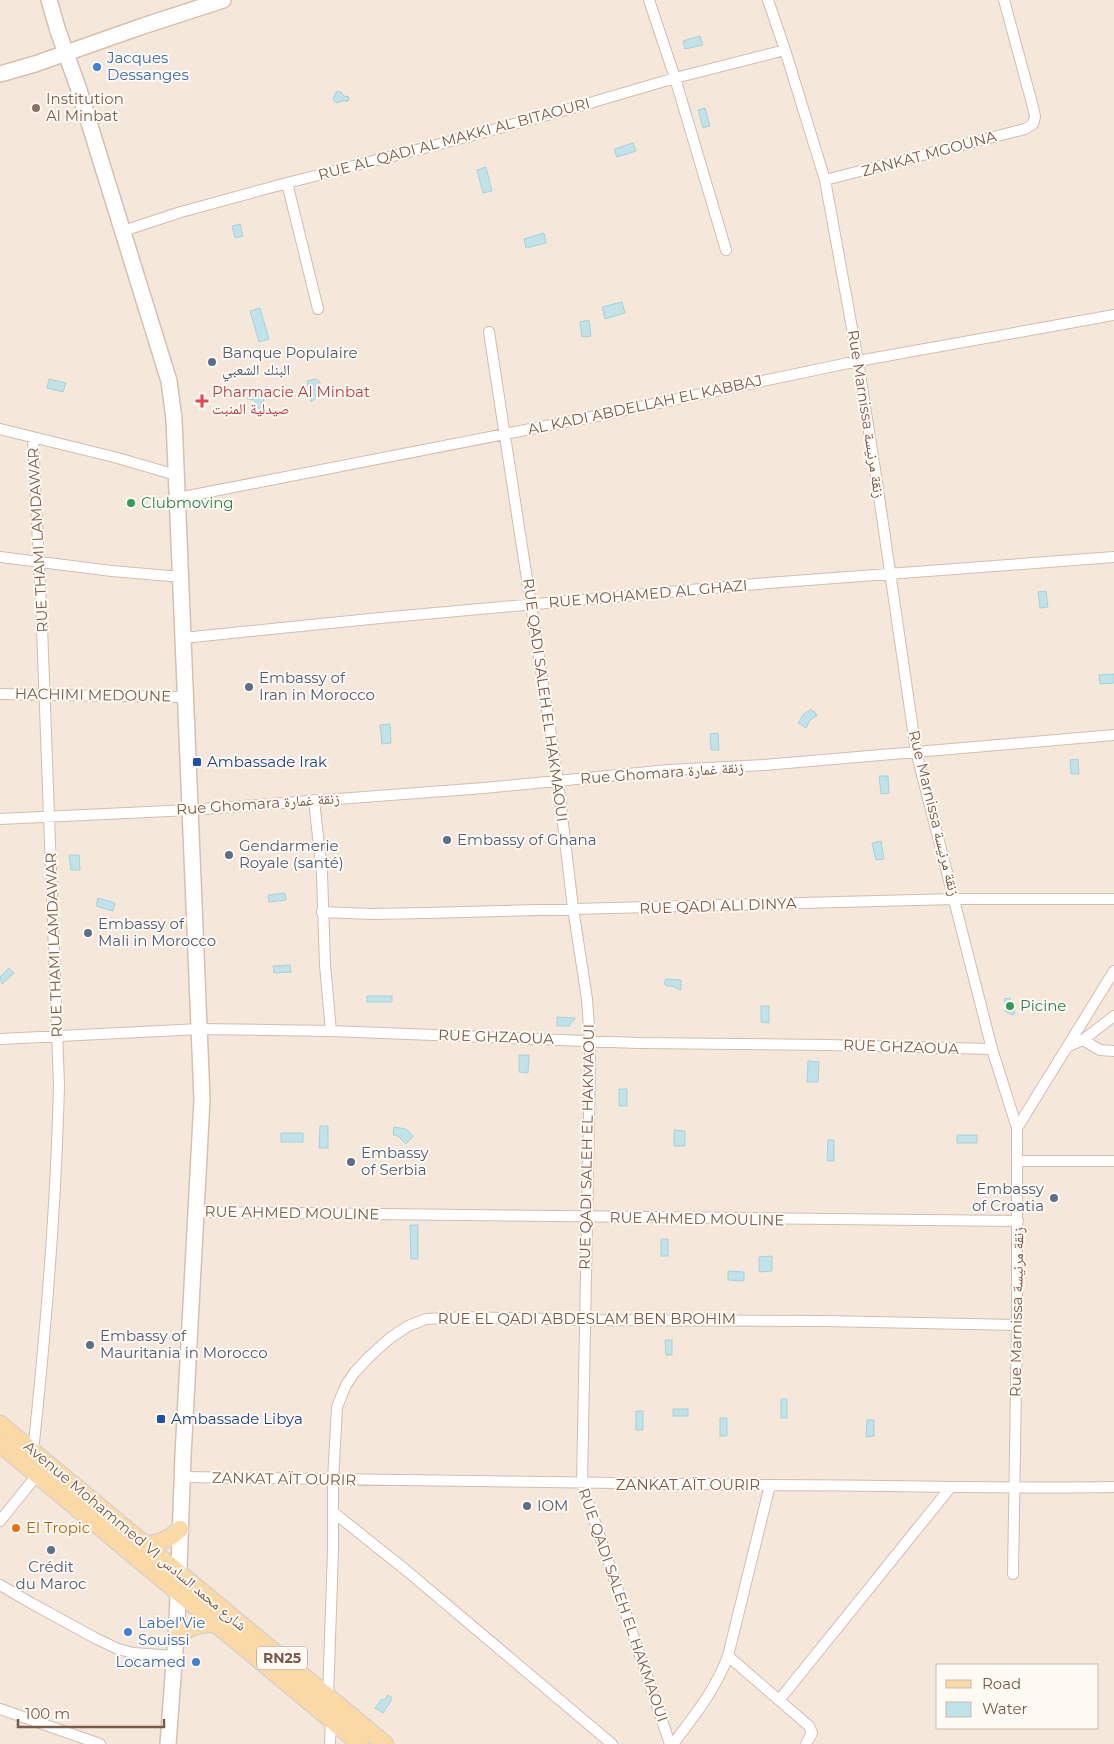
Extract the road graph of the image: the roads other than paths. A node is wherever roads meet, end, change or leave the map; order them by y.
1 (49, 0) edge
2 (223, 0) edge
3 (649, 0) edge
4 (768, 0) edge
5 (1004, 0) edge
6 (785, 50) junction
7 (66, 54) junction
8 (0, 74) edge
9 (675, 78) junction
10 (825, 180) junction
11 (286, 183) junction
12 (123, 231) junction
13 (726, 250) dead end
14 (318, 309) dead end
15 (1114, 315) edge
16 (489, 332) dead end
17 (858, 361) junction
18 (0, 429) edge
19 (505, 434) junction
20 (33, 438) junction
21 (176, 475) junction
22 (178, 498) junction
23 (0, 557) edge
24 (1114, 557) edge
25 (39, 562) junction
26 (890, 574) junction
27 (181, 577) junction
28 (531, 604) junction
29 (184, 638) junction
30 (0, 694) edge
31 (45, 694) junction
32 (186, 697) junction
33 (1114, 735) edge
34 (916, 751) junction
35 (558, 780) junction
36 (314, 800) junction
37 (190, 810) junction
38 (49, 816) junction
39 (0, 819) edge
40 (955, 899) junction
41 (1114, 899) edge
42 (572, 908) junction
43 (322, 912) junction
44 (1114, 971) edge
45 (1114, 1016) edge
46 (200, 1029) junction
47 (331, 1031) junction
48 (56, 1036) junction
49 (0, 1039) edge
50 (1083, 1040) junction
51 (590, 1041) junction
52 (1069, 1046) junction
53 (992, 1049) junction
54 (1114, 1051) edge
55 (1017, 1128) junction
56 (1018, 1161) junction
57 (1114, 1161) edge
58 (197, 1212) junction
59 (586, 1217) junction
60 (1018, 1221) junction
61 (584, 1320) junction
62 (1018, 1325) junction
63 (0, 1424) edge
64 (0, 1444) edge
65 (33, 1452) junction
66 (37, 1475) junction
67 (182, 1477) junction
68 (333, 1480) junction
69 (582, 1484) junction
70 (770, 1485) junction
71 (1114, 1486) edge
72 (950, 1488) junction
73 (1014, 1488) junction
74 (333, 1512) junction
75 (0, 1521) edge
76 (180, 1529) junction
77 (145, 1544) junction
78 (178, 1572) junction
79 (1013, 1574) dead end
80 (0, 1584) edge
81 (178, 1592) junction
82 (215, 1624) junction
83 (176, 1638) junction
84 (174, 1656) junction
85 (728, 1656) junction
86 (328, 1696) junction
87 (780, 1700) junction
88 (0, 1709) edge
89 (331, 1720) junction
90 (86, 1742) edge
91 (100, 1744) edge
92 (168, 1744) edge
93 (330, 1744) edge
94 (360, 1744) edge
95 (385, 1744) edge
96 (612, 1744) edge
97 (671, 1744) edge
98 (806, 1744) edge

1 - 7 main road
2 - 7 main road
3 - 9 street
4 - 6 street, Rue Marnissa زنقة مرنيسة
5 - 10 street, ZANKAT MGOUNA
6 - 9 street, RUE AL QADI AL MAKKI AL BITAOURI
6 - 10 street, Rue Marnissa زنقة مرنيسة
7 - 8 main road
7 - 12 main road
9 - 11 street, RUE AL QADI AL MAKKI AL BITAOURI
9 - 13 street
10 - 17 street, Rue Marnissa زنقة مرنيسة
11 - 12 street, RUE AL QADI AL MAKKI AL BITAOURI
11 - 14 street
12 - 21 main road
15 - 17 street, AL KADI ABDELLAH EL KABBAJ
16 - 19 street, RUE QADI SALEH EL HAKMAOUI
17 - 19 street, AL KADI ABDELLAH EL KABBAJ
17 - 26 street, Rue Marnissa زنقة مرنيسة
18 - 20 street
19 - 22 street, AL KADI ABDELLAH EL KABBAJ
19 - 28 street, RUE QADI SALEH EL HAKMAOUI
20 - 21 street
20 - 25 street, RUE THAMI LAMDAWAR
21 - 22 main road
22 - 27 main road
23 - 25 street
24 - 26 street, RUE MOHAMED AL GHAZI
25 - 27 street
25 - 31 street, RUE THAMI LAMDAWAR
26 - 28 street, RUE MOHAMED AL GHAZI
26 - 34 street, Rue Marnissa زنقة مرنيسة
27 - 29 main road
28 - 29 street, RUE MOHAMED AL GHAZI
28 - 35 street, RUE QADI SALEH EL HAKMAOUI
29 - 32 main road
30 - 31 street, HACHIMI MEDOUNE
31 - 32 street, HACHIMI MEDOUNE
31 - 38 street, RUE THAMI LAMDAWAR
32 - 37 main road
33 - 34 street, Rue Ghomara زنقة غمارة
34 - 35 street, Rue Ghomara زنقة غمارة
34 - 40 street, Rue Marnissa زنقة مرنيسة
35 - 36 street, Rue Ghomara زنقة غمارة
35 - 42 street, RUE QADI SALEH EL HAKMAOUI
36 - 37 street, Rue Ghomara زنقة غمارة
36 - 43 street
37 - 38 street, Rue Ghomara زنقة غمارة
37 - 46 main road
38 - 39 street, Rue Ghomara زنقة غمارة
38 - 48 street, RUE THAMI LAMDAWAR
40 - 41 street, RUE QADI ALI DINYA
40 - 42 street, RUE QADI ALI DINYA
40 - 53 street, Rue Marnissa زنقة مرنيسة
42 - 43 street, RUE QADI ALI DINYA
42 - 51 street, RUE QADI SALEH EL HAKMAOUI
43 - 47 street
44 - 52 street
45 - 50 street
46 - 47 street, RUE GHZAOUA
46 - 48 street, RUE GHZAOUA
46 - 58 main road
47 - 51 street, RUE GHZAOUA
48 - 49 street, RUE GHZAOUA
48 - 65 street, RUE THAMI LAMDAWAR
50 - 52 street
50 - 54 street
51 - 53 street, RUE GHZAOUA
51 - 59 street, RUE QADI SALEH EL HAKMAOUI
52 - 55 street
53 - 55 street, Rue Marnissa زنقة مرنيسة
55 - 56 street, Rue Marnissa زنقة مرنيسة
56 - 57 street
56 - 60 street, Rue Marnissa زنقة مرنيسة
58 - 59 street, RUE AHMED MOULINE
58 - 67 main road
59 - 60 street, RUE AHMED MOULINE
59 - 61 street, RUE QADI SALEH EL HAKMAOUI
60 - 62 street, Rue Marnissa زنقة مرنيسة
61 - 62 street, RUE EL QADI ABDESLAM BEN BROHIM
61 - 68 street, RUE EL QADI ABDESLAM BEN BROHIM
61 - 69 street, RUE QADI SALEH EL HAKMAOUI
62 - 73 street, Rue Marnissa زنقة مرنيسة
63 - 65 main road, Avenue Mohammed VI شارع محمد السادس / RN25
64 - 66 main road, RN25
65 - 77 main road, Avenue Mohammed VI شارع محمد السادس / RN25
66 - 75 street
66 - 81 main road, Avenue Mohammed VI شارع محمد السادس / RN25
67 - 68 street, ZANKAT AÏT OURIR
67 - 76 main road
68 - 69 street, ZANKAT AÏT OURIR
68 - 74 street, RUE EL QADI ABDESLAM BEN BROHIM
69 - 70 street, ZANKAT AÏT OURIR
69 - 97 street, RUE QADI SALEH EL HAKMAOUI
70 - 72 street, ZANKAT AÏT OURIR
70 - 85 street
71 - 73 street, ZANKAT AÏT OURIR
72 - 73 street, ZANKAT AÏT OURIR
72 - 87 street
73 - 79 street, Rue Marnissa زنقة مرنيسة
74 - 86 street, RUE EL QADI ABDESLAM BEN BROHIM
74 - 96 street
76 - 77 main road
76 - 78 main road
77 - 78 main road, Avenue Mohammed VI شارع محمد السادس / RN25
78 - 81 main road
78 - 86 main road, Avenue Mohammed VI شارع محمد السادس / RN25
80 - 84 street
81 - 82 main road, Avenue Mohammed VI شارع محمد السادس / RN25
81 - 83 main road
82 - 83 main road
82 - 89 main road, Avenue Mohammed VI شارع محمد السادس / RN25
83 - 84 main road
84 - 92 main road
85 - 87 street
85 - 97 street
86 - 95 main road, Avenue Mohammed VI شارع محمد السادس / RN25
87 - 98 street
88 - 90 street
89 - 93 street
89 - 94 main road, Avenue Mohammed VI شارع محمد السادس / RN25
90 - 91 street

